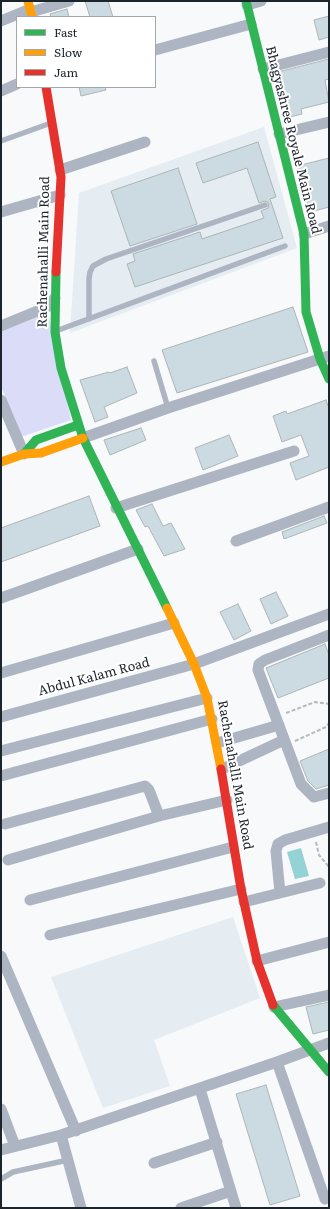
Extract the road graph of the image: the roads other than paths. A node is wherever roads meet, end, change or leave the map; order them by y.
1 (69, 1) edge
2 (261, 1) edge
3 (246, 3) edge
4 (30, 10) edge
5 (1, 21) edge
6 (251, 24) junction
7 (156, 50) edge
8 (329, 52) edge
9 (263, 69) junction
10 (16, 84) edge
11 (46, 88) edge
12 (1, 91) edge
13 (329, 122) edge
14 (52, 123) junction
15 (280, 134) junction
16 (1, 141) edge
17 (145, 142) dead end
18 (60, 170) junction
19 (60, 195) junction
20 (265, 205) dead end
21 (1, 212) edge
22 (329, 226) edge
23 (304, 234) junction
24 (285, 246) dead end
25 (55, 298) junction
26 (89, 319) junction
27 (1, 326) edge
28 (55, 332) junction
29 (325, 358) edge
30 (154, 362) dead end
31 (329, 379) edge
32 (1, 400) edge
33 (168, 408) junction
34 (78, 425) junction
35 (83, 438) junction
36 (294, 451) dead end
37 (24, 454) junction
38 (1, 462) edge
39 (329, 507) edge
40 (116, 508) junction
41 (236, 541) dead end
42 (138, 549) junction
43 (1, 598) edge
44 (329, 614) edge
45 (174, 623) junction
46 (329, 635) edge
47 (194, 664) junction
48 (1, 673) edge
49 (207, 698) junction
50 (1, 716) edge
51 (212, 719) junction
52 (277, 720) junction
53 (285, 742) junction
54 (217, 743) junction
55 (1, 751) edge
56 (222, 769) junction
57 (1, 776) edge
58 (329, 793) edge
59 (227, 800) junction
60 (159, 816) junction
61 (5, 824) dead end
62 (329, 827) edge
63 (233, 847) junction
64 (8, 860) dead end
65 (320, 882) dead end
66 (241, 889) junction
67 (280, 893) junction
68 (30, 900) dead end
69 (244, 902) junction
70 (50, 935) dead end
71 (329, 942) edge
72 (1, 956) edge
73 (258, 961) junction
74 (329, 995) edge
75 (274, 1008) junction
76 (329, 1043) edge
77 (308, 1050) junction
78 (277, 1062) junction
79 (329, 1072) edge
80 (200, 1089) junction
81 (1, 1109) edge
82 (76, 1130) junction
83 (61, 1135) junction
84 (217, 1142) junction
85 (16, 1146) junction
86 (1, 1150) edge
87 (68, 1160) junction
88 (154, 1164) dead end
89 (1, 1179) edge
90 (231, 1191) junction
91 (325, 1199) dead end
92 (81, 1208) edge
93 (182, 1208) edge
94 (236, 1208) edge

1 - 4 street
2 - 3 street
3 - 6 street, Bhagyashree Royale Main Road
4 - 5 street
6 - 7 street
6 - 9 street, Bhagyashree Royale Main Road
8 - 9 street
9 - 15 street, Bhagyashree Royale Main Road
10 - 12 street
11 - 14 street, Rachenahalli Main Road
13 - 15 street
14 - 16 lane
14 - 18 street, Rachenahalli Main Road
15 - 23 street, Bhagyashree Royale Main Road
17 - 18 street
18 - 19 street, Rachenahalli Main Road
19 - 21 street
19 - 25 street, Rachenahalli Main Road
20 - 26 lane
22 - 23 street
23 - 29 street, Bhagyashree Royale Main Road
24 - 26 lane
25 - 27 street
25 - 28 street, Rachenahalli Main Road
26 - 28 lane
28 - 34 street, Rachenahalli Main Road
29 - 31 street, Bhagyashree Royale Main Road
29 - 33 street
30 - 33 lane
32 - 37 street
33 - 35 street
34 - 35 street, Rachenahalli Main Road
34 - 37 street
35 - 37 street
35 - 40 street, Rachenahalli Main Road
36 - 40 street
37 - 38 street
39 - 41 street
40 - 42 street, Rachenahalli Main Road
42 - 43 street
42 - 45 street, Rachenahalli Main Road
44 - 47 street, Abdul Kalam Road
45 - 47 street, Rachenahalli Main Road
45 - 48 street
46 - 52 street
47 - 49 street, Rachenahalli Main Road
47 - 50 street, Abdul Kalam Road
49 - 51 street, Rachenahalli Main Road
49 - 55 street
51 - 54 street, Rachenahalli Main Road
51 - 57 street
52 - 53 street
52 - 54 street
53 - 56 street
53 - 58 street
54 - 56 street, Rachenahalli Main Road
56 - 59 street, Rachenahalli Main Road
59 - 60 street
59 - 63 street, Rachenahalli Main Road
60 - 61 street
60 - 64 street
62 - 67 street
63 - 66 street, Rachenahalli Main Road
63 - 68 street
65 - 67 street
66 - 69 street, Rachenahalli Main Road
66 - 70 street
67 - 69 street
69 - 73 street, Rachenahalli Main Road
71 - 73 street
72 - 82 street
73 - 75 street, Rachenahalli Main Road
74 - 75 street
75 - 77 street, Rachenahalli Main Road
76 - 77 street
77 - 78 street
77 - 79 street, Rachenahalli Main Road
78 - 80 street
78 - 91 street
80 - 82 street
80 - 84 street
81 - 85 street
82 - 83 street
83 - 85 street
83 - 87 street
84 - 88 street
84 - 90 street
85 - 86 street
87 - 89 lane
87 - 92 street
90 - 93 street
90 - 94 street

